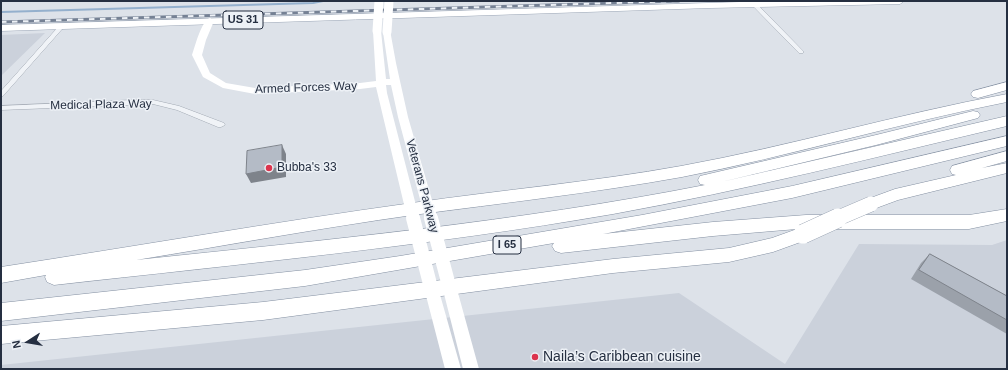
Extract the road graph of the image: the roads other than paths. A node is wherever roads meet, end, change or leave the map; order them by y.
1 (379, 1) edge
2 (389, 1) edge
3 (900, 1) edge
4 (754, 4) junction
5 (210, 21) junction
6 (61, 27) junction
7 (1, 28) edge
8 (382, 31) junction
9 (801, 52) dead end
10 (395, 81) junction
11 (381, 83) junction
12 (1007, 86) edge
13 (1, 95) edge
14 (1007, 98) edge
15 (1007, 105) edge
16 (1, 108) edge
17 (1007, 121) edge
18 (221, 125) dead end
19 (1007, 141) edge
20 (1007, 156) edge
21 (747, 158) junction
22 (1007, 168) edge
23 (895, 195) junction
24 (421, 212) junction
25 (1007, 215) edge
26 (500, 224) junction
27 (400, 263) junction
28 (1, 275) edge
29 (1, 283) edge
30 (440, 286) junction
31 (1, 312) edge
32 (1, 336) edge
33 (453, 369) edge
34 (471, 369) edge

1 - 8 main road, Veterans Parkway, bridge
2 - 8 main road, Veterans Parkway, bridge
3 - 4 main road, US 31
4 - 5 main road, US 31
4 - 9 street
5 - 6 main road, US 31
5 - 11 main road, Armed Forces Way
6 - 7 main road, US 31
6 - 13 street
8 - 10 main road, Veterans Parkway
8 - 11 main road, Veterans Parkway
10 - 11 main road, Armed Forces Way
10 - 24 main road, Veterans Parkway
11 - 24 main road, Veterans Parkway
12 - 21 highway
14 - 21 highway
15 - 26 highway
16 - 18 street, Medical Plaza Way
17 - 26 highway, I 65
19 - 27 highway, I 65
20 - 23 highway
21 - 24 highway
22 - 23 highway
23 - 30 highway, bridge
24 - 28 highway
24 - 30 main road, Veterans Parkway, bridge
25 - 27 highway
26 - 29 highway, I 65
27 - 31 highway, I 65
30 - 32 highway
30 - 33 main road, Veterans Parkway
30 - 34 main road, Veterans Parkway

